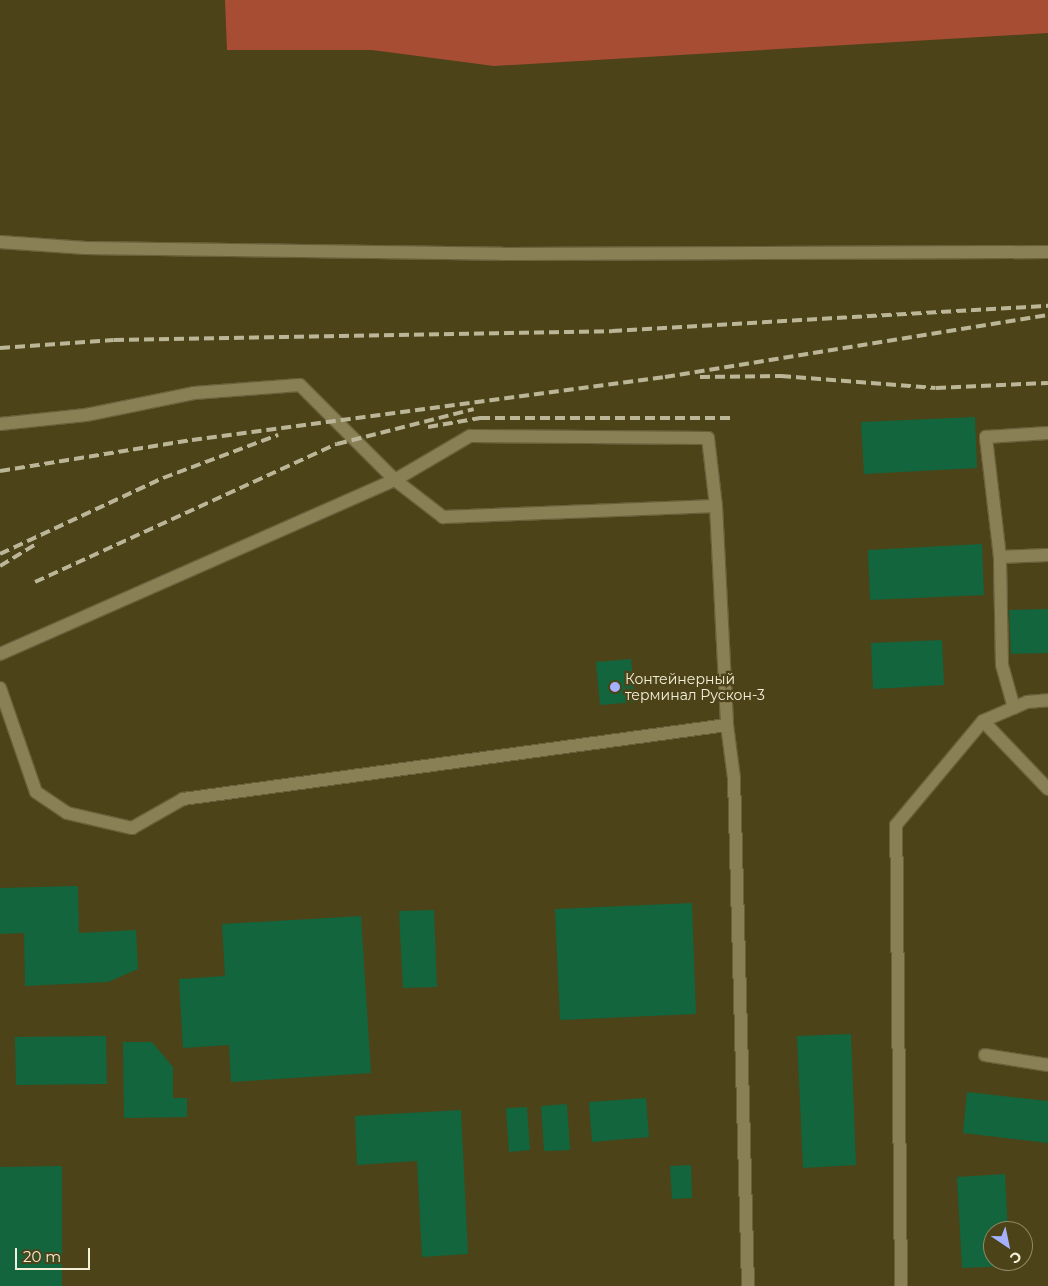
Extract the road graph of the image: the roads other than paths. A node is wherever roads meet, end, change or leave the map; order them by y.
1 (0, 242) edge
2 (1048, 252) edge
3 (0, 424) edge
4 (1048, 433) edge
5 (395, 480) junction
6 (716, 506) junction
7 (1048, 555) edge
8 (1000, 557) junction
9 (0, 654) edge
10 (0, 688) edge
11 (1048, 700) edge
12 (1014, 708) junction
13 (983, 721) junction
14 (727, 725) junction
15 (1048, 789) edge
16 (984, 1055) dead end
17 (1048, 1065) edge
18 (748, 1286) edge
19 (901, 1286) edge

1 - 2 street
3 - 5 street
4 - 8 street
5 - 6 street
5 - 6 street
5 - 9 street
6 - 14 street
7 - 8 street
8 - 12 street
10 - 14 street
11 - 12 street
12 - 13 street
13 - 15 street
13 - 19 street
14 - 18 street
16 - 17 street

